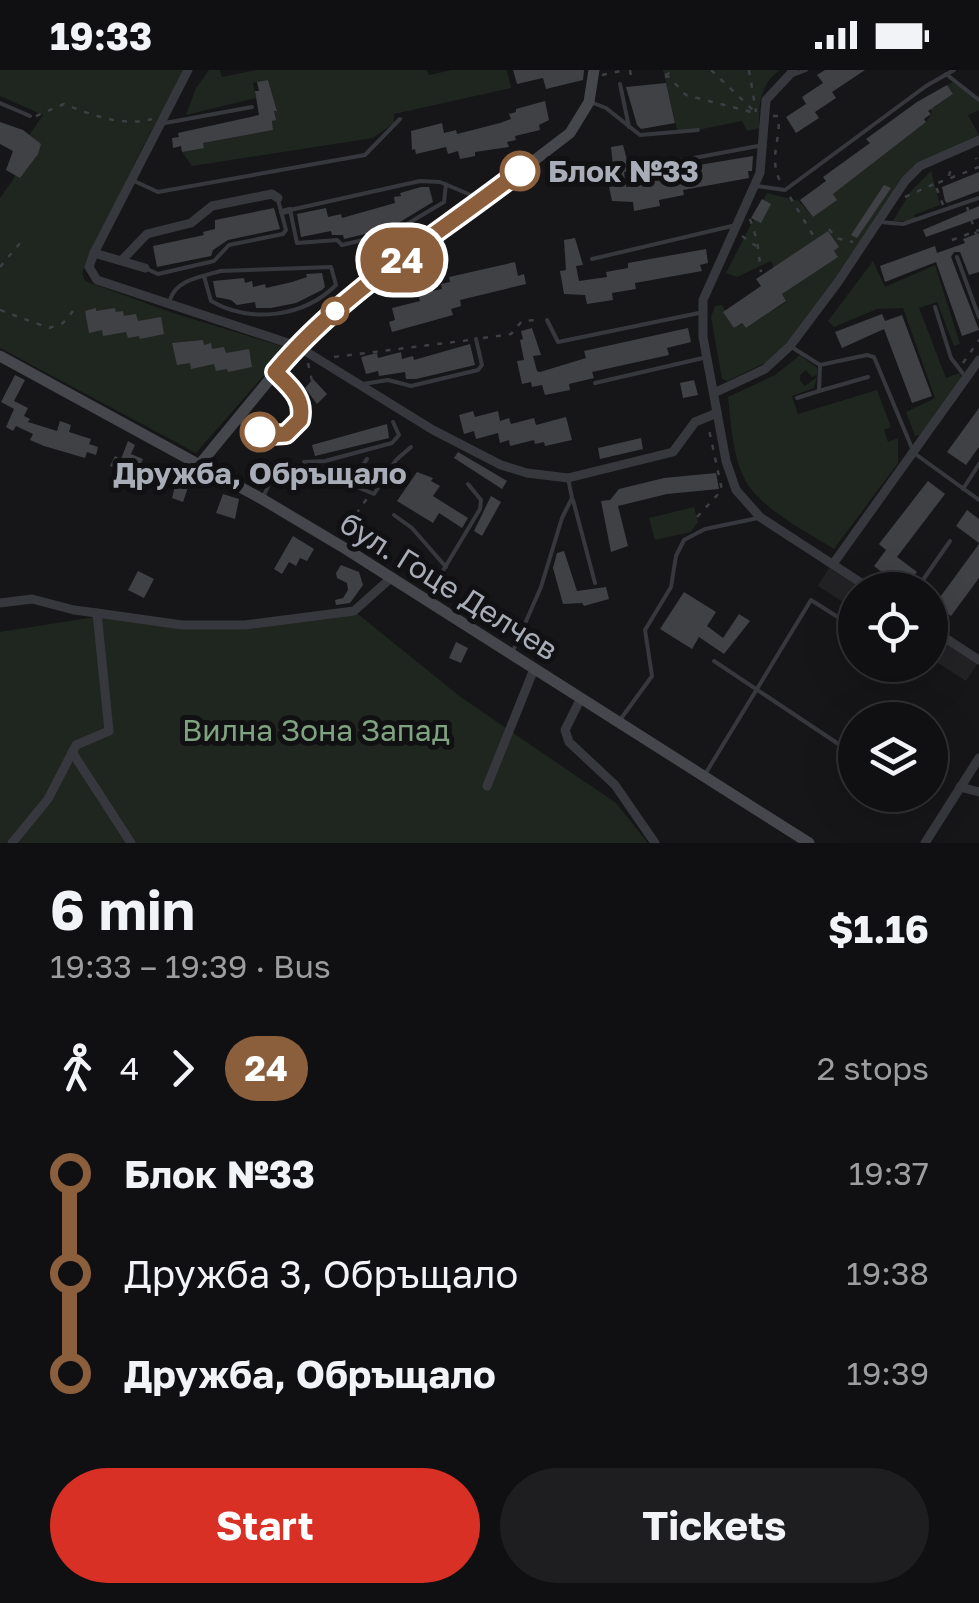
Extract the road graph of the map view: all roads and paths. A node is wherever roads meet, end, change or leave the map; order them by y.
1 (188, 70) edge
2 (628, 70) edge
3 (675, 70) edge
4 (710, 70) edge
5 (749, 70) edge
6 (794, 70) edge
7 (806, 70) edge
8 (954, 70) edge
9 (594, 73) edge
10 (946, 74) junction
11 (631, 76) dead end
12 (784, 78) junction
13 (620, 84) dead end
14 (979, 100) edge
15 (0, 102) edge
16 (588, 102) junction
17 (252, 108) dead end
18 (757, 113) junction
19 (30, 116) joint
20 (400, 119) dead end
21 (161, 122) junction
22 (629, 127) junction
23 (698, 130) dead end
24 (979, 140) edge
25 (763, 146) junction
26 (976, 158) dead end
27 (667, 164) dead end
28 (951, 168) dead end
29 (950, 178) junction
30 (132, 180) junction
31 (446, 184) junction
32 (935, 184) junction
33 (756, 186) junction
34 (785, 190) junction
35 (895, 196) junction
36 (278, 198) joint
37 (979, 198) edge
38 (483, 200) junction
39 (965, 203) junction
40 (943, 206) dead end
41 (745, 208) junction
42 (286, 211) junction
43 (878, 222) junction
44 (735, 228) junction
45 (830, 229) dead end
46 (977, 232) edge
47 (813, 234) dead end
48 (952, 240) dead end
49 (21, 242) dead end
50 (863, 243) junction
51 (757, 247) junction
52 (94, 253) junction
53 (957, 258) dead end
54 (122, 260) junction
55 (592, 260) dead end
56 (0, 268) edge
57 (145, 268) joint
58 (761, 272) dead end
59 (204, 276) junction
60 (168, 304) junction
61 (935, 307) dead end
62 (0, 310) edge
63 (73, 312) dead end
64 (703, 312) junction
65 (979, 317) edge
66 (547, 320) joint
67 (476, 339) junction
68 (979, 340) edge
69 (297, 346) junction
70 (790, 346) junction
71 (0, 356) edge
72 (706, 357) junction
73 (318, 359) junction
74 (979, 360) edge
75 (820, 364) junction
76 (275, 372) junction
77 (962, 374) junction
78 (868, 376) dead end
79 (596, 383) dead end
80 (358, 384) junction
81 (819, 391) junction
82 (714, 393) junction
83 (797, 398) dead end
84 (712, 415) junction
85 (235, 420) junction
86 (393, 422) dead end
87 (411, 447) dead end
88 (914, 453) junction
89 (367, 459) dead end
90 (200, 464) junction
91 (979, 464) edge
92 (274, 474) dead end
93 (568, 478) junction
94 (343, 481) junction
95 (468, 484) dead end
96 (964, 489) junction
97 (370, 495) junction
98 (572, 498) junction
99 (262, 499) junction
100 (979, 500) edge
101 (394, 516) dead end
102 (697, 517) dead end
103 (760, 517) junction
104 (950, 541) dead end
105 (346, 549) junction
106 (833, 564) junction
107 (446, 566) junction
108 (845, 572) edge
109 (928, 572) edge
110 (392, 577) junction
111 (595, 583) dead end
112 (426, 599) junction
113 (0, 603) edge
114 (97, 613) junction
115 (838, 617) edge
116 (948, 640) edge
117 (511, 654) junction
118 (979, 660) edge
119 (714, 661) dead end
120 (534, 669) junction
121 (756, 690) junction
122 (580, 700) junction
123 (617, 724) junction
124 (838, 743) edge
125 (72, 752) junction
126 (979, 758) edge
127 (704, 776) junction
128 (487, 786) dead end
129 (960, 788) junction
130 (979, 792) edge
131 (12, 843) edge
132 (131, 843) edge
133 (655, 843) edge
134 (809, 843) edge
135 (925, 843) edge

1 - 21 street
2 - 9 path
2 - 11 path
3 - 18 path
4 - 18 path
5 - 18 path
6 - 12 street
7 - 12 lane
8 - 10 lane
9 - 16 main road
10 - 14 lane
10 - 34 lane
12 - 18 street
13 - 22 lane
15 - 19 lane
16 - 22 lane
16 - 38 main road
17 - 21 lane
18 - 25 street
18 - 34 path
19 - 21 path
20 - 30 lane
21 - 30 street
22 - 23 lane
24 - 35 street
25 - 27 lane
25 - 33 street
26 - 29 path
28 - 29 path
29 - 32 path
30 - 52 street
31 - 38 lane
31 - 42 lane
31 - 42 lane
32 - 35 path
32 - 40 path
33 - 34 lane
33 - 41 street
34 - 47 path
35 - 43 street
36 - 42 lane
36 - 54 street
37 - 39 lane
38 - 69 main road
39 - 43 lane
39 - 46 path
41 - 44 street
41 - 51 path
42 - 57 lane
43 - 50 street
44 - 51 path
44 - 55 lane
44 - 64 street
45 - 50 path
46 - 48 path
49 - 56 path
50 - 70 street
51 - 58 path
52 - 54 street
52 - 60 street
53 - 65 lane
54 - 57 street
59 - 59 lane
59 - 60 lane
60 - 69 street
61 - 77 lane
62 - 63 path
64 - 66 lane
64 - 72 street
66 - 67 path
67 - 73 path
67 - 80 lane
68 - 77 path
69 - 73 street
69 - 76 main road
70 - 75 lane
70 - 82 street
71 - 90 main road, бул. Гоце Делчев
72 - 79 lane
72 - 82 street
73 - 80 street
74 - 77 street
75 - 81 lane
75 - 88 lane
76 - 85 main road
76 - 85 lane
77 - 88 street
78 - 81 lane
80 - 93 street
81 - 83 lane
82 - 84 street
84 - 93 street
84 - 102 path
84 - 103 street
85 - 90 main road
86 - 94 lane
87 - 97 lane
88 - 96 lane
88 - 106 street
89 - 94 lane
90 - 99 main road, бул. Гоце Делчев
91 - 96 lane
92 - 99 lane
93 - 98 lane
94 - 97 lane
95 - 107 lane
96 - 100 lane
97 - 105 path
98 - 111 lane
98 - 117 lane
99 - 105 main road, бул. Гоце Делчев
101 - 107 lane
103 - 106 street
103 - 123 lane
104 - 109 lane
105 - 110 main road, бул. Гоце Делчев
106 - 108 street
107 - 112 lane
110 - 112 main road, бул. Гоце Делчев
110 - 114 street
112 - 117 main road, бул. Гоце Делчев
113 - 114 street
114 - 125 street
115 - 121 lane
116 - 118 street
117 - 120 main road, бул. Гоце Делчев
119 - 121 lane
120 - 122 main road, бул. Гоце Делчев
120 - 128 street
121 - 124 lane
121 - 127 lane
122 - 123 main road, бул. Гоце Делчев
122 - 133 street
123 - 127 main road, бул. Гоце Делчев
125 - 131 street
125 - 132 street
126 - 129 street
127 - 134 main road, бул. Гоце Делчев
129 - 130 street
129 - 135 street

